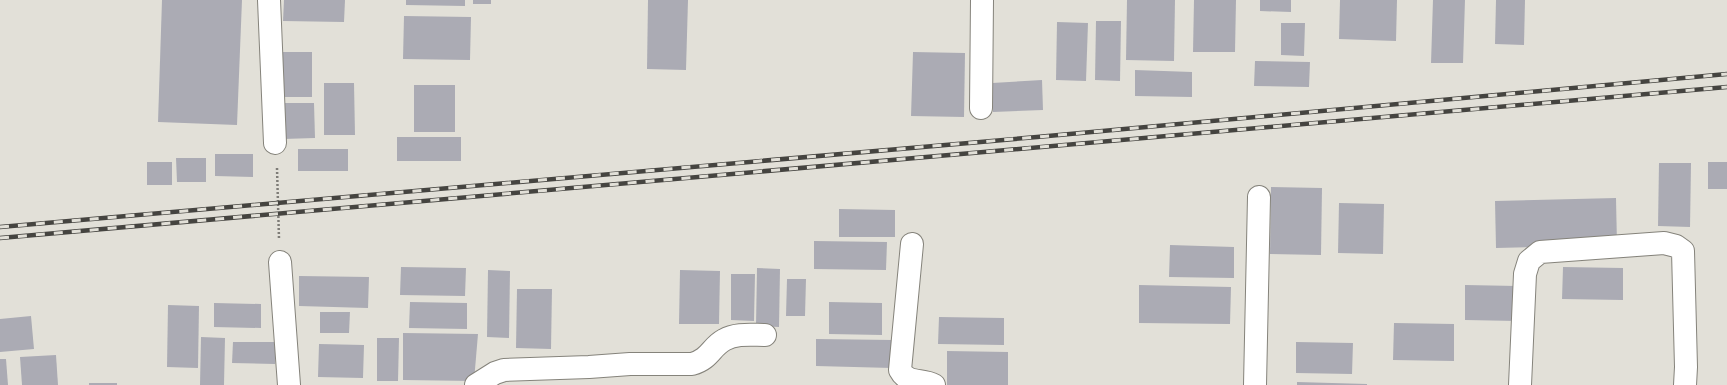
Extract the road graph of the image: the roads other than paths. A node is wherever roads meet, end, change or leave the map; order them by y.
1 (269, 0) edge
2 (982, 0) edge
3 (981, 108) dead end
4 (275, 143) road end
5 (1259, 197) dead end
6 (912, 244) dead end
7 (280, 262) road end
8 (765, 334) dead end
9 (289, 385) edge
10 (476, 385) edge
11 (934, 385) edge
12 (1255, 385) edge
13 (1520, 385) edge
14 (1685, 385) edge

1 - 4 street
2 - 3 street
5 - 12 street
6 - 11 street
7 - 9 street
8 - 10 street
13 - 14 street

